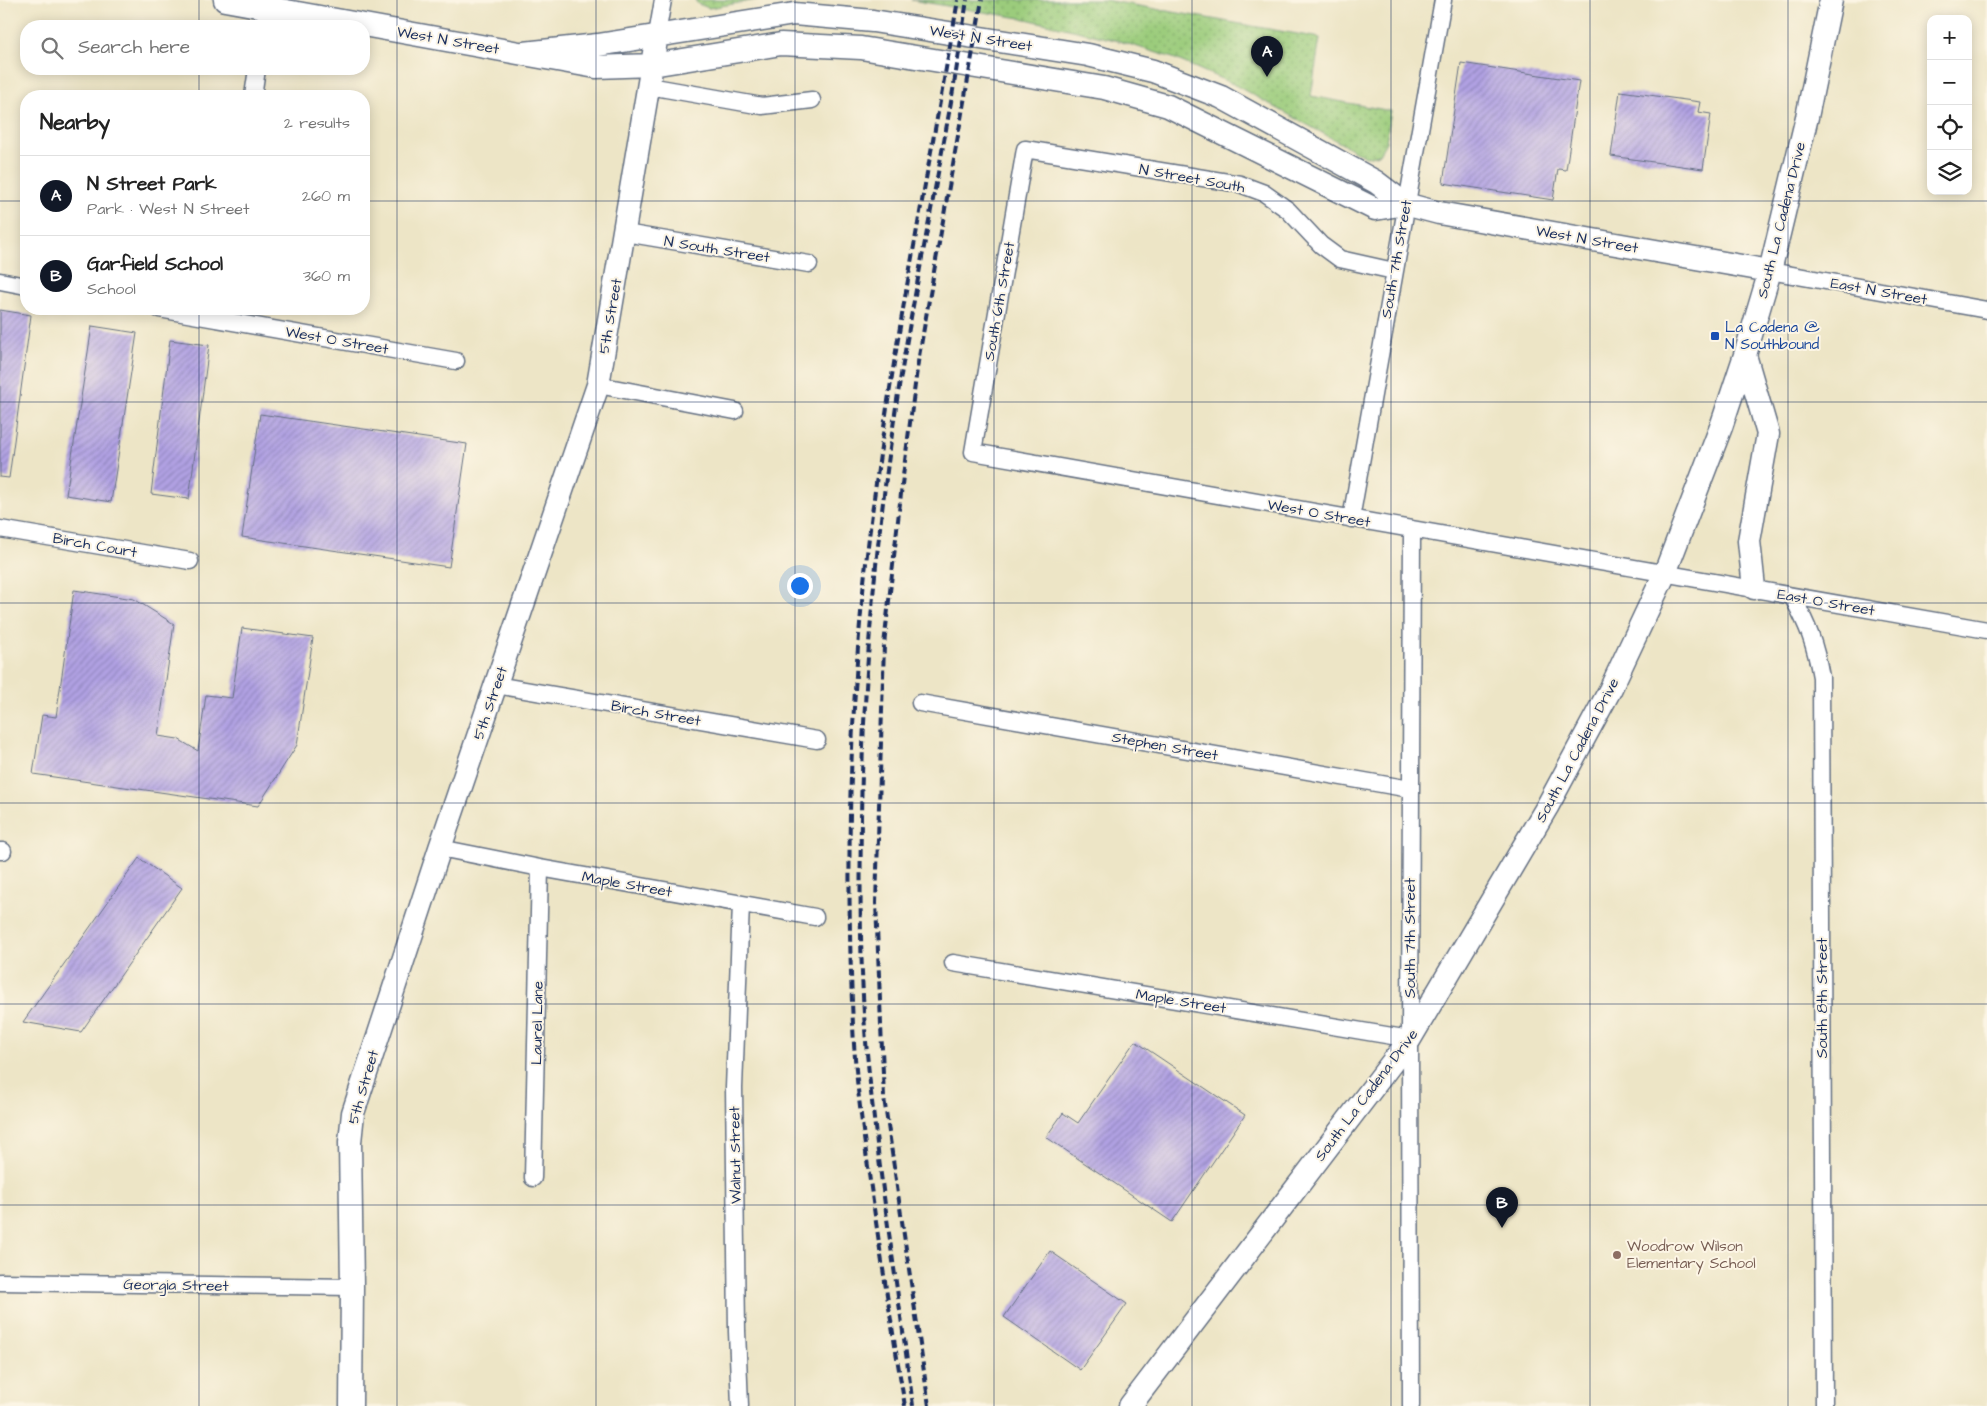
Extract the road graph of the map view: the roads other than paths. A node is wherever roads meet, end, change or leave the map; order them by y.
1 (225, 0) edge
2 (663, 0) edge
3 (1443, 0) edge
4 (1831, 0) edge
5 (267, 11) edge
6 (322, 20) edge
7 (370, 28) edge
8 (657, 35) junction
9 (524, 53) junction
10 (256, 75) edge
11 (650, 76) junction
12 (254, 90) edge
13 (812, 100) dead end
14 (1025, 149) joint
15 (1405, 204) junction
16 (625, 233) junction
17 (809, 264) dead end
18 (1394, 270) junction
19 (1770, 271) junction
20 (0, 281) edge
21 (20, 285) edge
22 (1987, 310) edge
23 (221, 315) edge
24 (1745, 355) junction
25 (456, 361) dead end
26 (598, 386) junction
27 (735, 411) dead end
28 (973, 452) joint
29 (1351, 519) junction
30 (0, 529) edge
31 (1412, 529) junction
32 (190, 562) dead end
33 (1665, 573) junction
34 (1754, 588) junction
35 (1792, 596) junction
36 (1987, 630) edge
37 (496, 685) junction
38 (920, 703) dead end
39 (817, 740) dead end
40 (1410, 789) junction
41 (440, 848) junction
42 (540, 868) junction
43 (741, 904) junction
44 (815, 917) dead end
45 (953, 963) dead end
46 (1410, 1039) junction
47 (533, 1178) dead end
48 (0, 1282) edge
49 (352, 1288) junction
50 (351, 1406) edge
51 (740, 1406) edge
52 (1130, 1406) edge
53 (1410, 1406) edge
54 (1824, 1406) edge

1 - 5 street, West N Street
2 - 8 street, 5th Street
3 - 15 street, South 7th Street
4 - 19 street, South La Cadena Drive
5 - 6 street, West N Street
7 - 9 street, West N Street
8 - 9 street, West N Street
8 - 11 street, 5th Street
8 - 15 street, West N Street
9 - 11 street, West N Street
10 - 12 street
11 - 13 street
11 - 15 street, West N Street
11 - 16 street, 5th Street
14 - 18 street, N Street South
14 - 28 street, South 6th Street
15 - 18 street, South 7th Street
15 - 19 street, West N Street
16 - 17 street, N South Street
16 - 26 street, 5th Street
18 - 29 street, South 7th Street
19 - 22 street, East N Street
19 - 24 street, South La Cadena Drive
20 - 21 street
23 - 25 street, West O Street
24 - 33 street, South La Cadena Drive
24 - 34 street
26 - 27 street
26 - 37 street, 5th Street
28 - 29 street, West O Street
29 - 31 street, West O Street
30 - 32 street, Birch Court
31 - 33 street, West O Street
31 - 40 street, South 7th Street
33 - 34 street, East O Street
33 - 46 street, South La Cadena Drive
34 - 35 street, East O Street
35 - 36 street, East O Street
35 - 54 street, South 8th Street
37 - 39 street, Birch Street
37 - 41 street, 5th Street
38 - 40 street, Stephen Street
40 - 46 street, South 7th Street
41 - 42 street, Maple Street
41 - 49 street, 5th Street
42 - 43 street, Maple Street
42 - 47 street, Laurel Lane
43 - 44 street, Maple Street
43 - 51 street, Walnut Street
45 - 46 street, Maple Street
46 - 52 street, South La Cadena Drive
46 - 53 street, South 7th Street
48 - 49 street, Georgia Street
49 - 50 street, 5th Street

